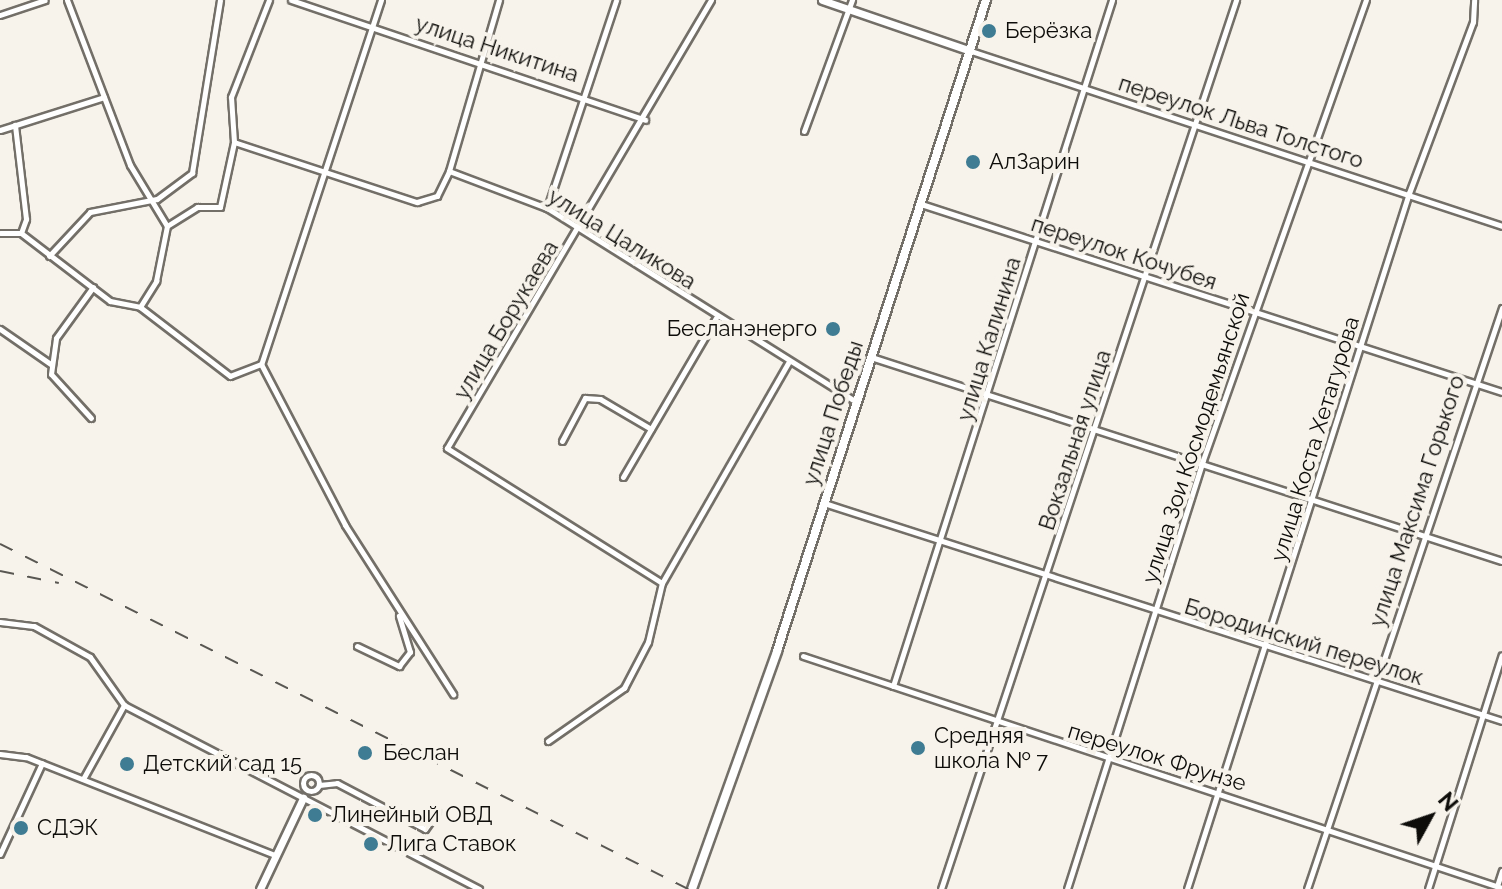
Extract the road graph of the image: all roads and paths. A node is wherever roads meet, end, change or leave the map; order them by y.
1 (45, 0) edge
2 (67, 0) edge
3 (220, 0) edge
4 (269, 0) edge
5 (291, 0) edge
6 (381, 0) edge
7 (499, 0) edge
8 (616, 0) edge
9 (711, 0) edge
10 (822, 0) edge
11 (852, 0) edge
12 (986, 0) edge
13 (1112, 0) edge
14 (1236, 0) edge
15 (1366, 0) edge
16 (1474, 0) edge
17 (849, 9) junction
18 (0, 15) edge
19 (373, 26) junction
20 (971, 51) junction
21 (480, 60) junction
22 (1086, 90) junction
23 (585, 95) junction
24 (104, 97) junction
25 (645, 120) junction
26 (1197, 122) junction
27 (15, 125) junction
28 (0, 130) edge
29 (804, 131) dead end
30 (234, 142) junction
31 (1306, 158) junction
32 (449, 171) junction
33 (323, 174) junction
34 (1409, 193) junction
35 (147, 201) junction
36 (919, 204) junction
37 (547, 208) junction
38 (167, 226) junction
39 (1502, 226) edge
40 (580, 229) junction
41 (0, 233) edge
42 (21, 233) junction
43 (1035, 243) junction
44 (49, 256) junction
45 (1146, 277) junction
46 (93, 287) junction
47 (140, 307) junction
48 (1502, 308) edge
49 (1253, 311) junction
50 (716, 318) junction
51 (0, 329) edge
52 (1361, 344) junction
53 (870, 356) junction
54 (788, 363) junction
55 (261, 364) junction
56 (52, 365) junction
57 (1473, 381) junction
58 (1502, 392) edge
59 (989, 394) junction
60 (855, 401) junction
61 (91, 418) dead end
62 (1095, 426) junction
63 (651, 429) junction
64 (562, 441) dead end
65 (1203, 460) junction
66 (623, 477) dead end
67 (1315, 496) junction
68 (823, 502) junction
69 (1424, 534) junction
70 (943, 541) junction
71 (1502, 561) edge
72 (1048, 577) junction
73 (662, 583) junction
74 (397, 609) junction
75 (1157, 612) junction
76 (0, 622) edge
77 (357, 646) dead end
78 (1266, 647) junction
79 (1502, 655) edge
80 (803, 656) dead end
81 (1375, 681) junction
82 (893, 686) junction
83 (453, 694) dead end
84 (124, 705) junction
85 (1483, 715) junction
86 (1502, 721) edge
87 (1001, 724) junction
88 (548, 741) dead end
89 (0, 754) edge
90 (1105, 758) junction
91 (42, 763) junction
92 (83, 779) junction
93 (321, 783) junction
94 (308, 789) junction
95 (1218, 791) junction
96 (303, 798) junction
97 (437, 812) dead end
98 (1326, 828) junction
99 (0, 854) edge
100 (275, 855) junction
101 (1436, 863) junction
102 (1502, 871) edge
103 (1500, 887) edge
104 (260, 889) edge
105 (479, 889) edge
106 (692, 889) edge
107 (941, 889) edge
108 (1067, 889) edge
109 (1187, 889) edge
110 (1307, 889) edge
111 (1428, 889) edge

1 - 18 street
2 - 24 street
3 - 35 street
4 - 30 street
5 - 19 street, улица Никитина
6 - 19 street
7 - 21 street
8 - 23 street
9 - 25 street, улица Борукаева
10 - 17 street
11 - 17 street
12 - 20 main road, улица Победы
13 - 22 street, улица Калинина
14 - 26 street, Вокзальная улица
15 - 31 street, улица Зои Космодемьянской
16 - 34 street, улица Коста Хетагурова
17 - 20 street
17 - 29 street
19 - 21 street, улица Никитина
19 - 33 street
20 - 22 street, переулок Льва Толстого
20 - 36 main road, улица Победы
21 - 23 street, улица Никитина
21 - 32 street
22 - 26 street, переулок Льва Толстого
22 - 43 street, улица Калинина
23 - 25 street, улица Никитина
23 - 37 street
24 - 27 street
24 - 35 street
25 - 40 street, улица Борукаева
26 - 31 street, переулок Льва Толстого
26 - 45 street, Вокзальная улица
27 - 28 street
27 - 42 street
30 - 33 street
30 - 38 street
31 - 34 street, переулок Льва Толстого
31 - 49 street, улица Зои Космодемьянской
32 - 33 street
32 - 37 street, улица Цаликова
33 - 55 street
34 - 39 street, переулок Льва Толстого
34 - 52 street, улица Коста Хетагурова
35 - 38 street
35 - 44 street
36 - 43 street, переулок Кочубея
36 - 53 main road, улица Победы
37 - 40 street, улица Цаликова
38 - 47 street
40 - 50 street, улица Цаликова
40 - 73 street, улица Борукаева
41 - 42 street
42 - 44 street
43 - 45 street, переулок Кочубея
43 - 59 street, улица Калинина
44 - 46 street
45 - 49 street, переулок Кочубея
45 - 62 street, Вокзальная улица
46 - 47 street
46 - 56 street
47 - 55 street
48 - 57 street, улица Максима Горького
49 - 52 street, переулок Кочубея
49 - 65 street, улица Зои Космодемьянской
50 - 54 street, улица Цаликова
50 - 63 street
51 - 56 street
52 - 57 street, переулок Кочубея
52 - 67 street, улица Коста Хетагурова
53 - 59 street
53 - 60 main road, улица Победы
54 - 60 street, улица Цаликова
54 - 73 street
55 - 74 street
56 - 61 street
57 - 58 street, переулок Кочубея
57 - 69 street, улица Максима Горького
59 - 62 street
59 - 70 street, улица Калинина
60 - 68 main road, улица Победы
62 - 65 street
62 - 72 street, Вокзальная улица
63 - 64 street
63 - 66 street
65 - 67 street
65 - 75 street, улица Зои Космодемьянской
67 - 69 street
67 - 78 street, улица Коста Хетагурова
68 - 70 street, Бородинский переулок
68 - 106 main road, улица Победы
69 - 71 street
69 - 81 street, улица Максима Горького
70 - 72 street, Бородинский переулок
70 - 82 street, улица Калинина
72 - 75 street, Бородинский переулок
72 - 87 street, Вокзальная улица
73 - 88 street
74 - 77 street
74 - 83 street
75 - 78 street, Бородинский переулок
75 - 90 street, улица Зои Космодемьянской
76 - 84 street
78 - 81 street, Бородинский переулок
78 - 95 street, улица Коста Хетагурова
79 - 85 street
80 - 82 street, переулок Фрунзе
81 - 85 street, Бородинский переулок
81 - 98 street, улица Максима Горького
82 - 87 street, переулок Фрунзе
84 - 92 street
84 - 96 street
85 - 86 street, Бородинский переулок
85 - 101 street
87 - 90 street, переулок Фрунзе
87 - 107 street, Вокзальная улица
89 - 91 street
90 - 95 street, переулок Фрунзе
90 - 108 street, улица Зои Космодемьянской
91 - 92 street
91 - 99 street
92 - 100 street
93 - 94 street
93 - 94 street
93 - 97 street
94 - 96 street
95 - 98 street, переулок Фрунзе
95 - 109 street, улица Коста Хетагурова
96 - 100 street
96 - 105 street
98 - 101 street, переулок Фрунзе
98 - 110 street, улица Максима Горького
100 - 104 street
101 - 103 street, переулок Фрунзе
101 - 111 street
102 - 103 street

